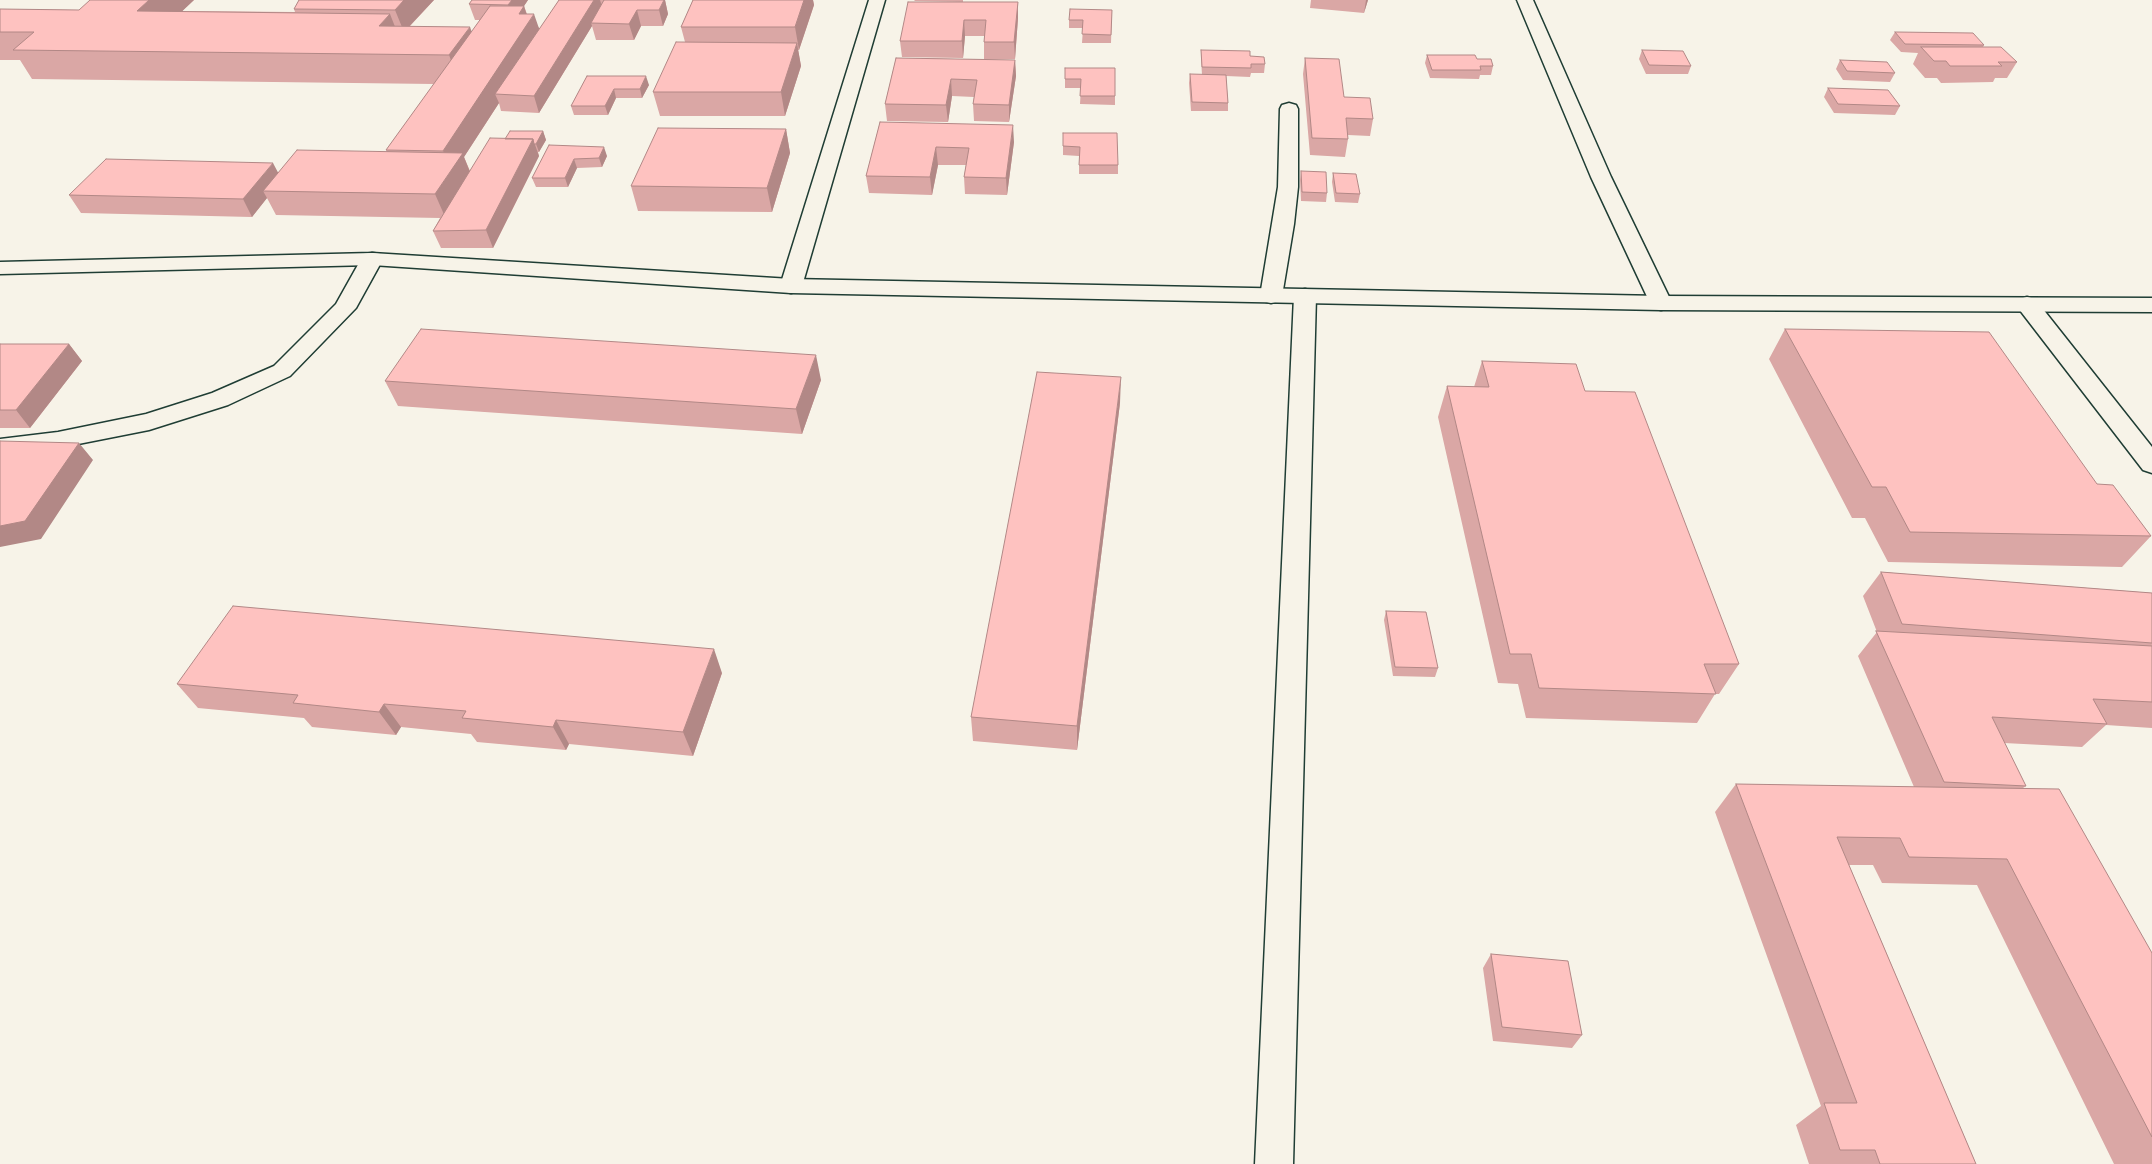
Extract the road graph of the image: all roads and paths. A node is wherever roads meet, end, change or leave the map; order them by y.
1 (877, 0) edge
2 (1525, 0) edge
3 (1289, 109) dead end
4 (372, 259) junction
5 (0, 268) edge
6 (791, 286) junction
7 (1271, 296) junction
8 (1305, 296) junction
9 (1662, 303) junction
10 (2027, 304) junction
11 (2152, 305) edge
12 (0, 448) edge
13 (2152, 464) edge
14 (1274, 1164) edge

1 - 6 street
2 - 9 street
3 - 7 street
4 - 5 street
4 - 6 street
4 - 12 street
6 - 7 street
7 - 8 street
8 - 9 street
8 - 14 street
9 - 10 street
10 - 11 street
10 - 13 street

